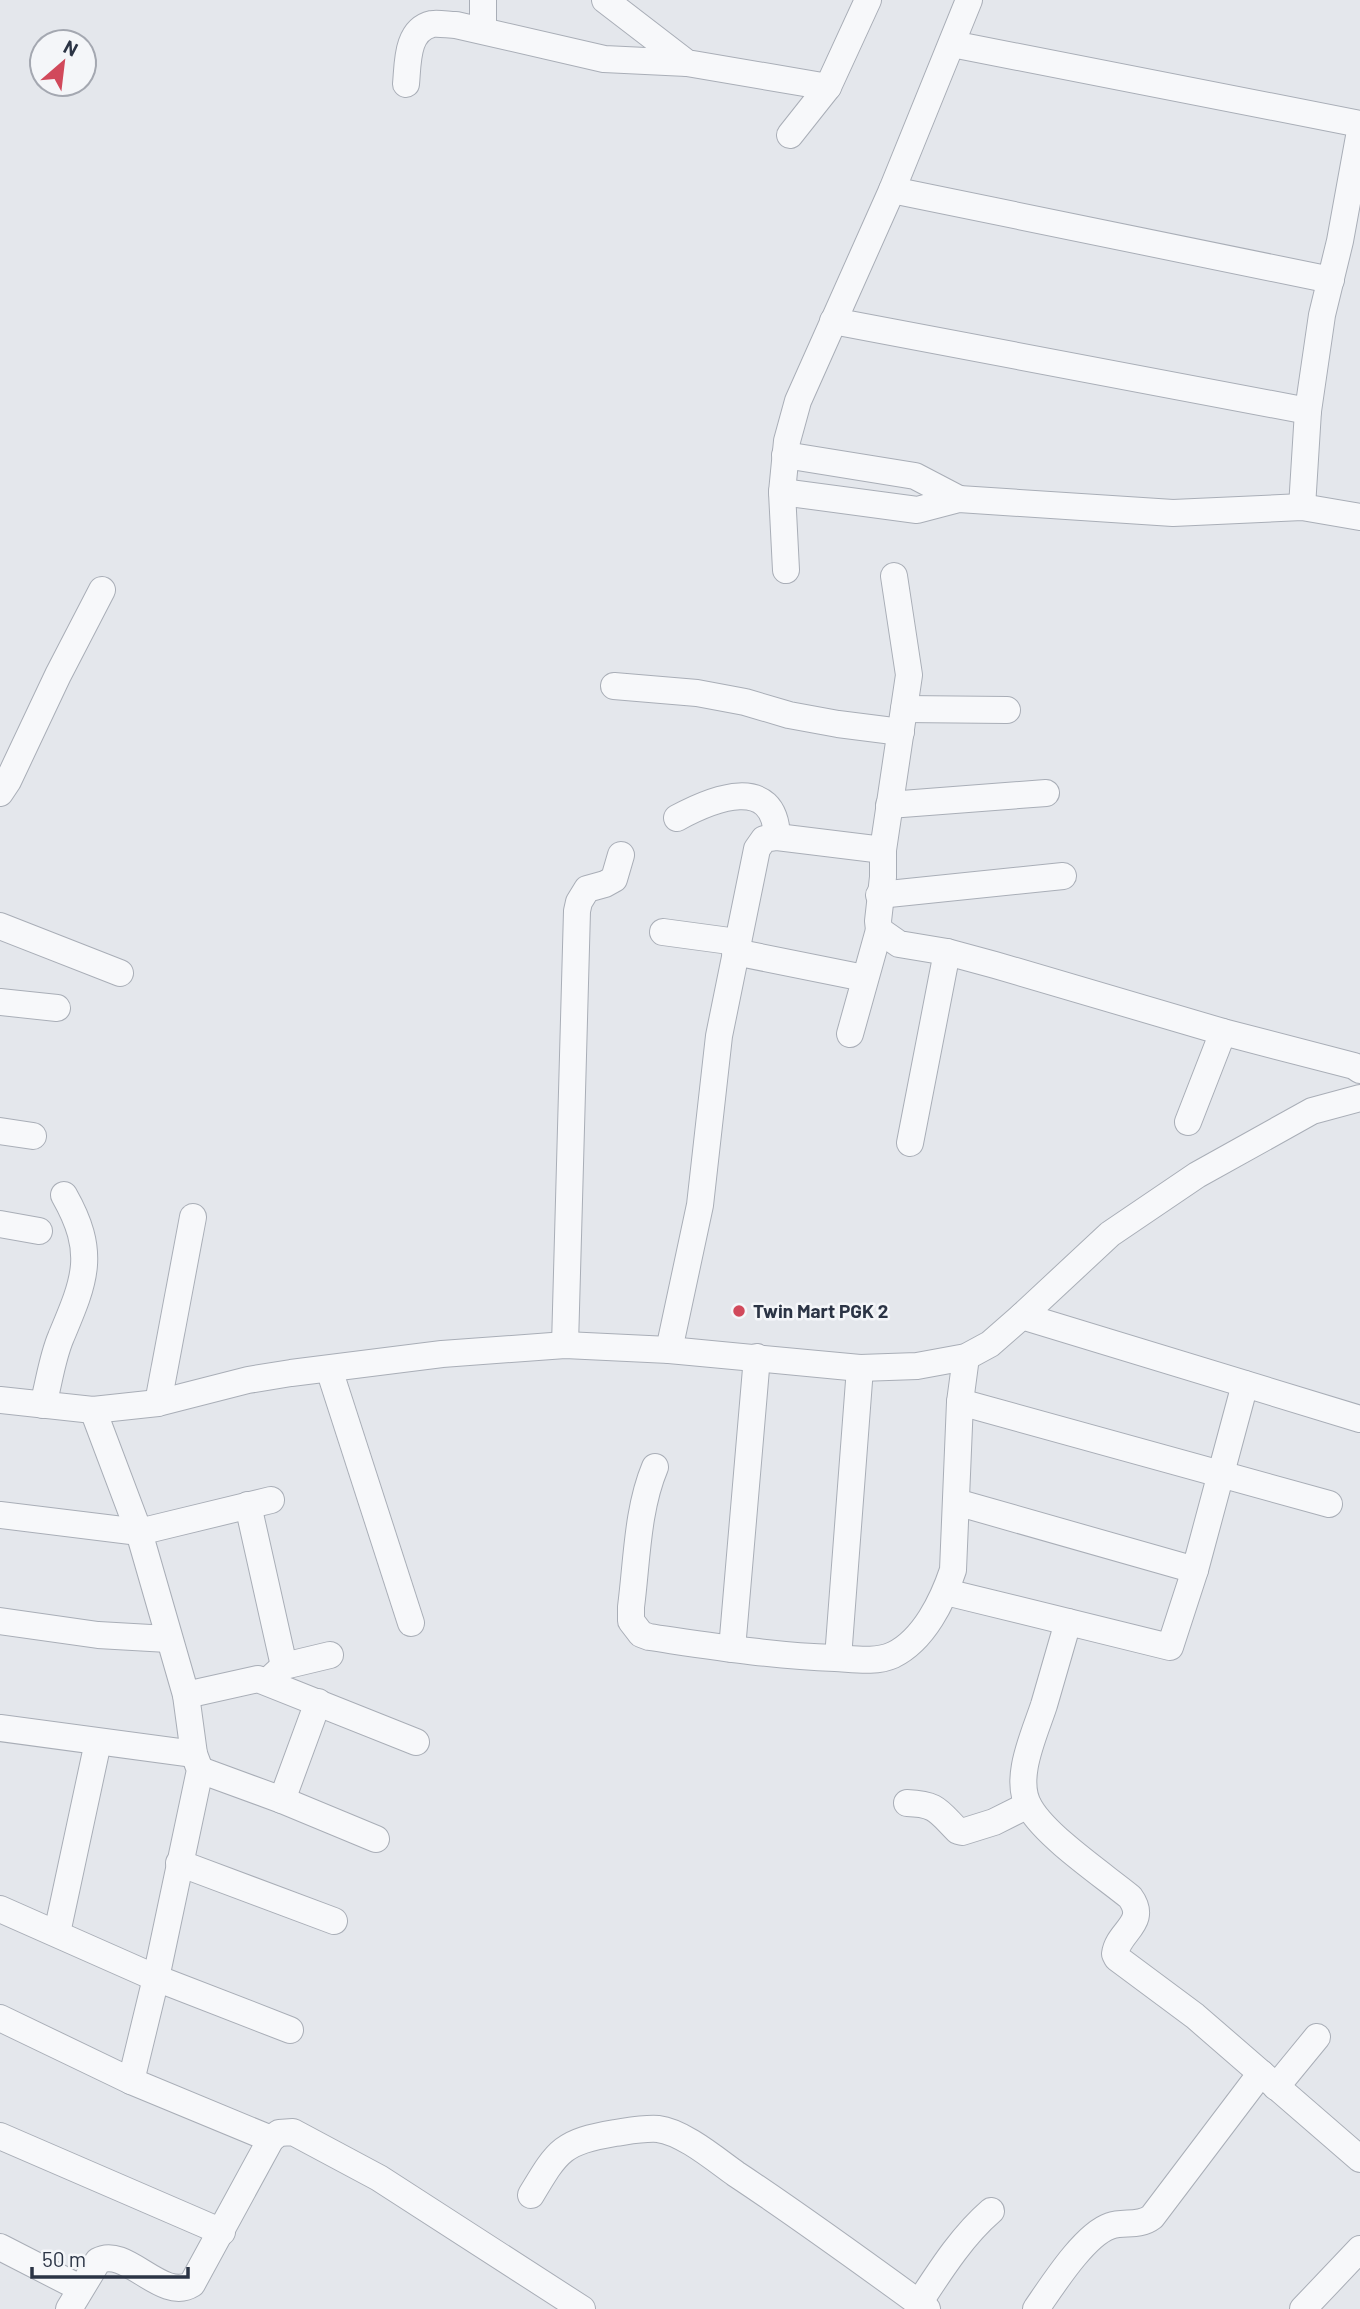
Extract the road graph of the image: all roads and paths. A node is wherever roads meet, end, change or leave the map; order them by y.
1 (483, 0) edge
2 (605, 0) edge
3 (868, 0) edge
4 (969, 0) edge
5 (483, 30) junction
6 (952, 44) junction
7 (687, 62) junction
8 (406, 84) dead end
9 (828, 87) junction
10 (1360, 124) edge
11 (1360, 131) edge
12 (790, 135) dead end
13 (892, 190) junction
14 (1350, 243) edge
15 (1331, 280) junction
16 (833, 321) junction
17 (1308, 411) junction
18 (785, 455) junction
19 (782, 492) junction
20 (959, 499) junction
21 (1302, 508) junction
22 (1360, 517) edge
23 (786, 570) dead end
24 (894, 576) dead end
25 (102, 590) dead end
26 (614, 686) dead end
27 (1007, 710) dead end
28 (902, 720) junction
29 (0, 793) edge
30 (1045, 793) dead end
31 (889, 805) junction
32 (677, 818) dead end
33 (776, 837) junction
34 (883, 850) junction
35 (621, 855) dead end
36 (1063, 876) dead end
37 (879, 895) junction
38 (0, 926) edge
39 (879, 930) junction
40 (663, 932) dead end
41 (736, 947) junction
42 (947, 952) junction
43 (120, 972) dead end
44 (864, 978) junction
45 (0, 1002) edge
46 (57, 1008) dead end
47 (1223, 1032) junction
48 (850, 1034) dead end
49 (1360, 1070) edge
50 (1360, 1098) edge
51 (1188, 1122) dead end
52 (0, 1131) edge
53 (33, 1136) dead end
54 (910, 1143) dead end
55 (64, 1195) dead end
56 (192, 1217) dead end
57 (0, 1224) edge
58 (39, 1231) dead end
59 (1022, 1316) junction
60 (565, 1345) junction
61 (669, 1350) junction
62 (757, 1357) junction
63 (966, 1357) junction
64 (860, 1368) junction
65 (329, 1369) junction
66 (1245, 1384) junction
67 (0, 1400) edge
68 (960, 1402) junction
69 (158, 1403) junction
70 (43, 1405) junction
71 (93, 1410) junction
72 (1360, 1419) edge
73 (655, 1466) dead end
74 (1222, 1474) junction
75 (956, 1502) junction
76 (1329, 1504) dead end
77 (0, 1515) edge
78 (139, 1532) junction
79 (1195, 1570) junction
80 (946, 1592) junction
81 (0, 1621) edge
82 (1068, 1622) junction
83 (411, 1623) dead end
84 (168, 1639) junction
85 (732, 1649) junction
86 (330, 1655) dead end
87 (838, 1658) junction
88 (276, 1674) junction
89 (186, 1695) junction
90 (318, 1702) junction
91 (0, 1728) edge
92 (98, 1742) junction
93 (416, 1742) dead end
94 (197, 1762) junction
95 (282, 1800) junction
96 (907, 1803) dead end
97 (1028, 1805) junction
98 (376, 1839) dead end
99 (179, 1863) junction
100 (0, 1909) edge
101 (334, 1921) dead end
102 (57, 1933) junction
103 (156, 1978) junction
104 (0, 2018) edge
105 (290, 2029) dead end
106 (1317, 2037) dead end
107 (1269, 2080) junction
108 (131, 2081) junction
109 (0, 2136) edge
110 (271, 2139) junction
111 (1360, 2159) edge
112 (531, 2195) dead end
113 (991, 2211) dead end
114 (222, 2232) junction
115 (0, 2247) edge
116 (1355, 2265) edge
117 (75, 2299) edge
118 (923, 2306) edge
119 (582, 2309) edge
120 (1036, 2309) edge
121 (1303, 2309) edge

1 - 5 street
2 - 7 street
3 - 9 street
4 - 6 street
5 - 7 street
5 - 8 street
6 - 10 street
6 - 13 street
7 - 9 street
9 - 12 street
11 - 14 street
13 - 15 street
13 - 16 street
14 - 15 street
15 - 17 street
16 - 17 street
16 - 18 street
17 - 21 street
18 - 19 street
18 - 20 street
19 - 20 street
19 - 23 street
20 - 21 street
21 - 22 street
24 - 28 street
25 - 29 street
26 - 28 street
27 - 28 street
28 - 31 street
30 - 31 street
31 - 34 street
32 - 33 street
33 - 34 street
33 - 41 street
34 - 37 street
35 - 60 street
36 - 37 street
37 - 39 street
38 - 43 street
39 - 42 street
39 - 44 street
40 - 41 street
41 - 44 street
41 - 61 street
42 - 47 street
42 - 54 street
44 - 48 street
45 - 46 street
47 - 49 street
47 - 51 street
50 - 59 street
52 - 53 street
55 - 70 street
56 - 69 street
57 - 58 street
59 - 63 street
59 - 66 street
60 - 61 street
60 - 65 street
61 - 62 street
62 - 64 street
62 - 85 street
63 - 64 street
63 - 68 street
64 - 87 street
65 - 69 street
65 - 83 street
66 - 72 street
66 - 74 street
67 - 70 street
68 - 74 street
68 - 75 street
69 - 71 street
70 - 71 street
71 - 78 street
73 - 85 street
74 - 76 street
74 - 79 street
75 - 79 street
75 - 80 street
77 - 78 street
78 - 84 street
78 - 88 street
79 - 82 street
80 - 82 street
80 - 87 street
81 - 84 street
82 - 97 street
84 - 89 street
85 - 87 street
86 - 88 street
88 - 89 street
88 - 90 street
89 - 94 street
90 - 93 street
90 - 95 street
91 - 92 street
92 - 94 street
92 - 102 street
94 - 95 street
94 - 99 street
95 - 98 street
96 - 97 street
97 - 107 street
99 - 101 street
99 - 103 street
100 - 102 street
102 - 103 street
103 - 105 street
103 - 108 street
104 - 108 street
106 - 107 street
107 - 111 street
107 - 120 street
108 - 110 street
109 - 114 street
110 - 114 street
110 - 119 street
112 - 118 street
113 - 118 street
114 - 117 street
115 - 117 street
116 - 121 street

